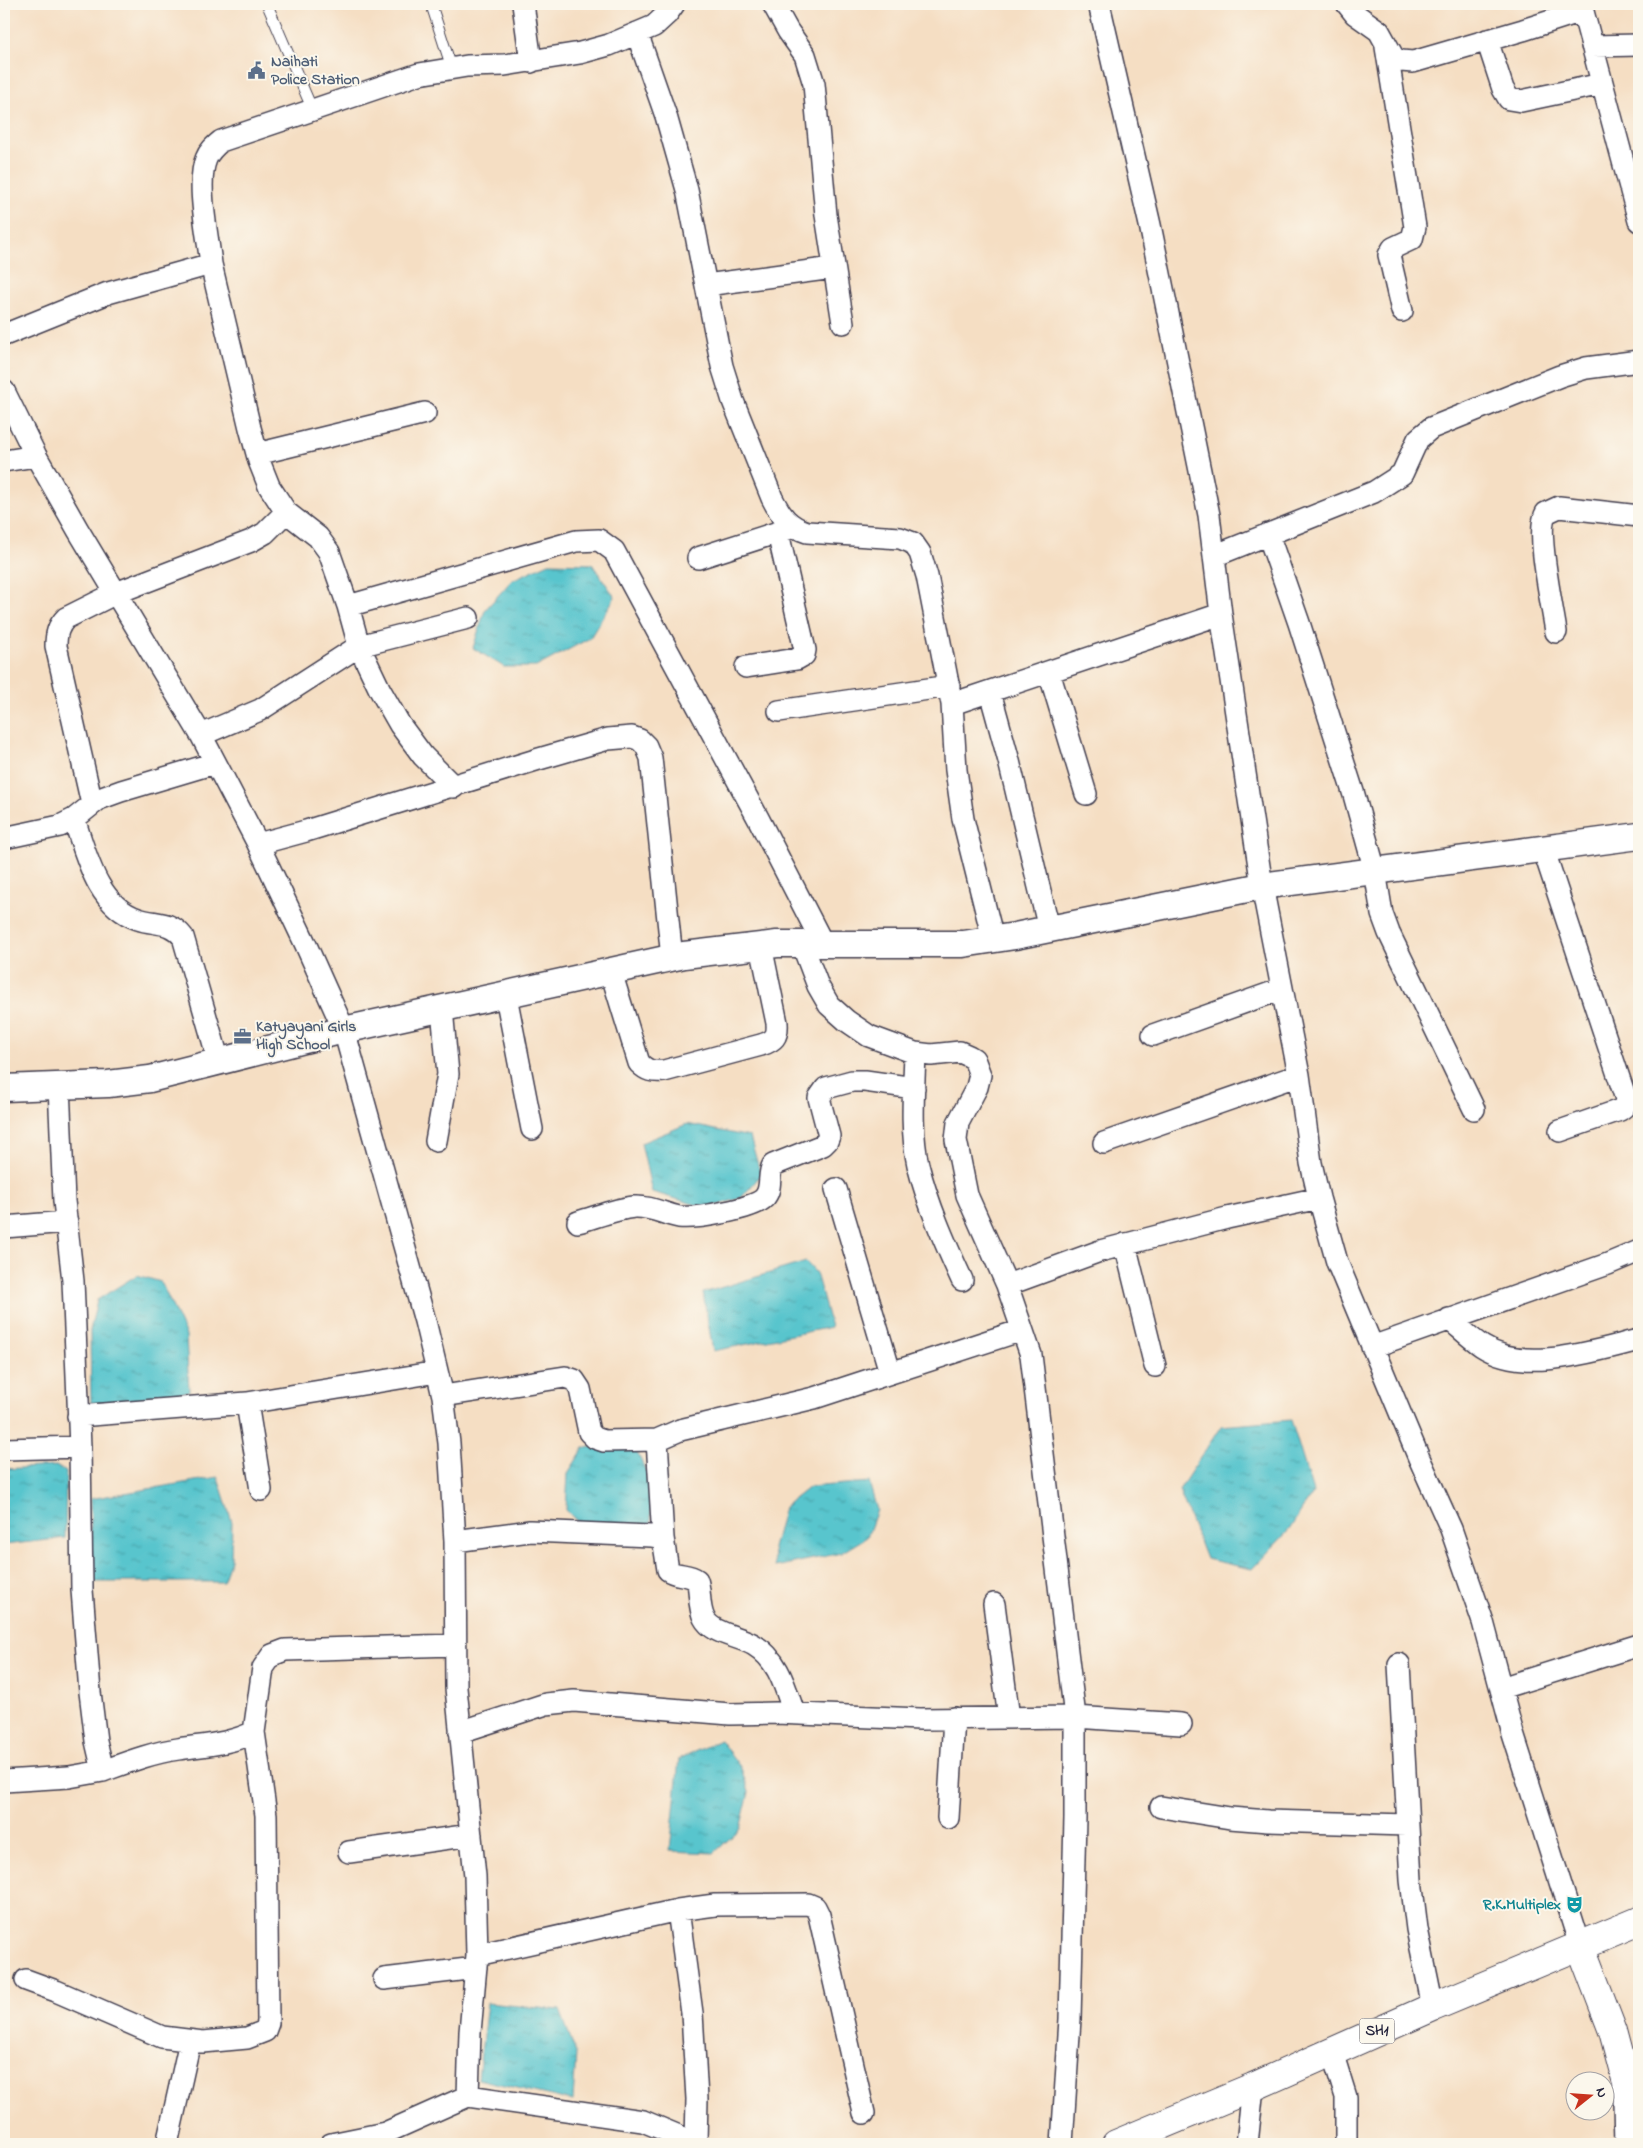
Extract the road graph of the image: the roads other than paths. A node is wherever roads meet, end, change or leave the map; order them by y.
1 (267, 4) edge
2 (431, 4) edge
3 (523, 4) edge
4 (674, 4) edge
5 (773, 4) edge
6 (1099, 4) edge
7 (1347, 4) edge
8 (1582, 7) edge
9 (637, 33) junction
10 (1487, 40) junction
11 (1639, 45) edge
12 (1592, 46) junction
13 (1386, 47) junction
14 (531, 62) junction
15 (452, 68) junction
16 (1602, 84) junction
17 (313, 111) junction
18 (1639, 221) edge
19 (211, 264) junction
20 (834, 268) junction
21 (706, 285) junction
22 (1402, 311) dead end
23 (843, 323) dead end
24 (4, 335) edge
25 (1639, 362) edge
26 (4, 391) edge
27 (425, 413) dead end
28 (257, 454) junction
29 (36, 456) junction
30 (4, 460) edge
31 (286, 512) junction
32 (1639, 516) edge
33 (786, 530) junction
34 (1268, 534) junction
35 (1214, 556) junction
36 (698, 558) dead end
37 (116, 593) junction
38 (348, 606) junction
39 (1221, 614) junction
40 (468, 618) dead end
41 (1556, 632) dead end
42 (359, 646) junction
43 (746, 667) dead end
44 (1049, 672) junction
45 (990, 692) junction
46 (951, 695) junction
47 (779, 711) dead end
48 (201, 734) junction
49 (214, 763) junction
50 (454, 786) junction
51 (1086, 794) dead end
52 (92, 804) junction
53 (74, 819) junction
54 (1639, 836) edge
55 (4, 838) edge
56 (258, 844) junction
57 (1543, 848) junction
58 (1375, 871) junction
59 (1262, 886) junction
60 (1049, 929) junction
61 (993, 939) junction
62 (813, 944) junction
63 (762, 946) junction
64 (672, 958) junction
65 (611, 972) junction
66 (1282, 989) junction
67 (506, 996) junction
68 (442, 1009) junction
69 (344, 1030) junction
70 (1153, 1035) dead end
71 (915, 1053) junction
72 (219, 1062) junction
73 (1299, 1075) junction
74 (58, 1086) junction
75 (4, 1088) edge
76 (914, 1088) junction
77 (1474, 1109) dead end
78 (532, 1129) dead end
79 (1560, 1131) dead end
80 (436, 1141) dead end
81 (1104, 1143) dead end
82 (836, 1189) dead end
83 (1319, 1198) junction
84 (66, 1222) junction
85 (578, 1222) dead end
86 (4, 1227) edge
87 (1125, 1244) junction
88 (1639, 1251) edge
89 (962, 1280) dead end
90 (1006, 1285) junction
91 (1449, 1319) junction
92 (1022, 1330) junction
93 (1639, 1340) edge
94 (1372, 1347) junction
95 (1155, 1366) dead end
96 (437, 1372) junction
97 (890, 1372) junction
98 (443, 1396) junction
99 (247, 1403) junction
100 (78, 1416) junction
101 (657, 1440) junction
102 (80, 1447) junction
103 (4, 1449) edge
104 (261, 1490) dead end
105 (663, 1538) junction
106 (455, 1542) junction
107 (994, 1604) dead end
108 (454, 1645) junction
109 (1639, 1645) edge
110 (1399, 1664) dead end
111 (1501, 1688) junction
112 (794, 1713) junction
113 (954, 1718) junction
114 (1009, 1718) junction
115 (1075, 1718) junction
116 (1181, 1724) dead end
117 (254, 1732) junction
118 (460, 1732) junction
119 (103, 1772) junction
120 (4, 1781) edge
121 (1161, 1807) dead end
122 (948, 1818) dead end
123 (1407, 1825) junction
124 (471, 1835) junction
125 (349, 1852) dead end
126 (678, 1910) junction
127 (1639, 1921) edge
128 (1580, 1945) junction
129 (477, 1961) junction
130 (26, 1980) dead end
131 (384, 1980) dead end
132 (1433, 2007) junction
133 (190, 2041) junction
134 (1332, 2052) junction
135 (1632, 2074) edge
136 (1253, 2087) junction
137 (468, 2096) junction
138 (864, 2114) dead end
139 (1639, 2129) edge
140 (387, 2139) edge
141 (697, 2143) edge
142 (167, 2144) edge
143 (331, 2144) edge
144 (1062, 2144) edge
145 (1116, 2144) edge
146 (1247, 2144) edge
147 (1346, 2144) edge
148 (1626, 2144) edge

1 - 17 lane
2 - 15 lane
3 - 14 street
4 - 9 street
5 - 20 street
6 - 35 street
7 - 13 street
8 - 10 street
8 - 12 street
9 - 14 street
9 - 21 street
10 - 13 street
10 - 16 street
11 - 12 street
12 - 16 street
13 - 22 street
14 - 15 street
15 - 17 street
16 - 18 street
17 - 19 street
19 - 24 street
19 - 28 street
20 - 21 street
20 - 23 street
21 - 33 street
25 - 34 street
26 - 29 street
27 - 28 street
28 - 31 street
29 - 30 street
29 - 37 street
31 - 37 street
31 - 38 street
32 - 41 street
33 - 36 street
33 - 43 street
33 - 46 street
34 - 35 street
34 - 58 street
35 - 39 street
37 - 48 street
37 - 52 street
38 - 42 street
38 - 62 street
39 - 44 street
39 - 59 street
40 - 42 street
42 - 48 street
42 - 50 street
44 - 45 street
44 - 51 street
45 - 46 street
45 - 60 street
46 - 47 street
46 - 61 street
48 - 49 street
49 - 52 street
49 - 56 street
50 - 56 street
50 - 64 street
52 - 53 street
53 - 55 street
53 - 72 street
54 - 57 street
56 - 69 street
57 - 58 street
57 - 79 street
58 - 59 street
58 - 77 street
59 - 60 street
59 - 66 street
60 - 61 street
61 - 62 street
62 - 63 street
62 - 71 street
63 - 64 street
63 - 65 street
64 - 65 street
65 - 67 street
66 - 70 street
66 - 73 street
67 - 68 street
67 - 78 street
68 - 69 street
68 - 80 street
69 - 72 street
69 - 96 street
71 - 76 street
71 - 90 street
72 - 74 street
73 - 81 street
73 - 83 street
74 - 75 street
74 - 84 street
76 - 85 street
76 - 89 street
82 - 97 street
83 - 87 street
83 - 94 street
84 - 86 street
84 - 100 street
87 - 90 street
87 - 95 street
88 - 91 street
90 - 92 street
91 - 93 street
91 - 94 street
92 - 97 street
92 - 115 street
94 - 111 street
96 - 98 street
96 - 99 street
97 - 101 street
98 - 101 street
98 - 106 street
99 - 100 street
99 - 104 street
100 - 102 street
101 - 105 street
102 - 103 street
102 - 119 street
105 - 106 street
105 - 112 street
106 - 108 street
107 - 114 street
108 - 117 street
108 - 118 street
109 - 111 street
110 - 123 street
111 - 128 street
112 - 113 street
112 - 118 street
113 - 114 street
113 - 122 street
114 - 115 street
115 - 116 street
115 - 144 street
117 - 119 street
117 - 133 street
118 - 124 street
119 - 120 street
121 - 123 street
123 - 132 street
124 - 125 street
124 - 129 street
126 - 129 street
126 - 138 street
126 - 141 street
127 - 128 main road, SH1
128 - 132 main road, SH1
128 - 135 main road
129 - 131 street
129 - 137 street
130 - 133 street
132 - 134 main road, SH1
133 - 142 street
134 - 136 main road, SH1
134 - 147 street
135 - 139 main road
135 - 148 street
136 - 145 main road, SH1
136 - 146 street
137 - 140 street
137 - 141 street
140 - 143 street

